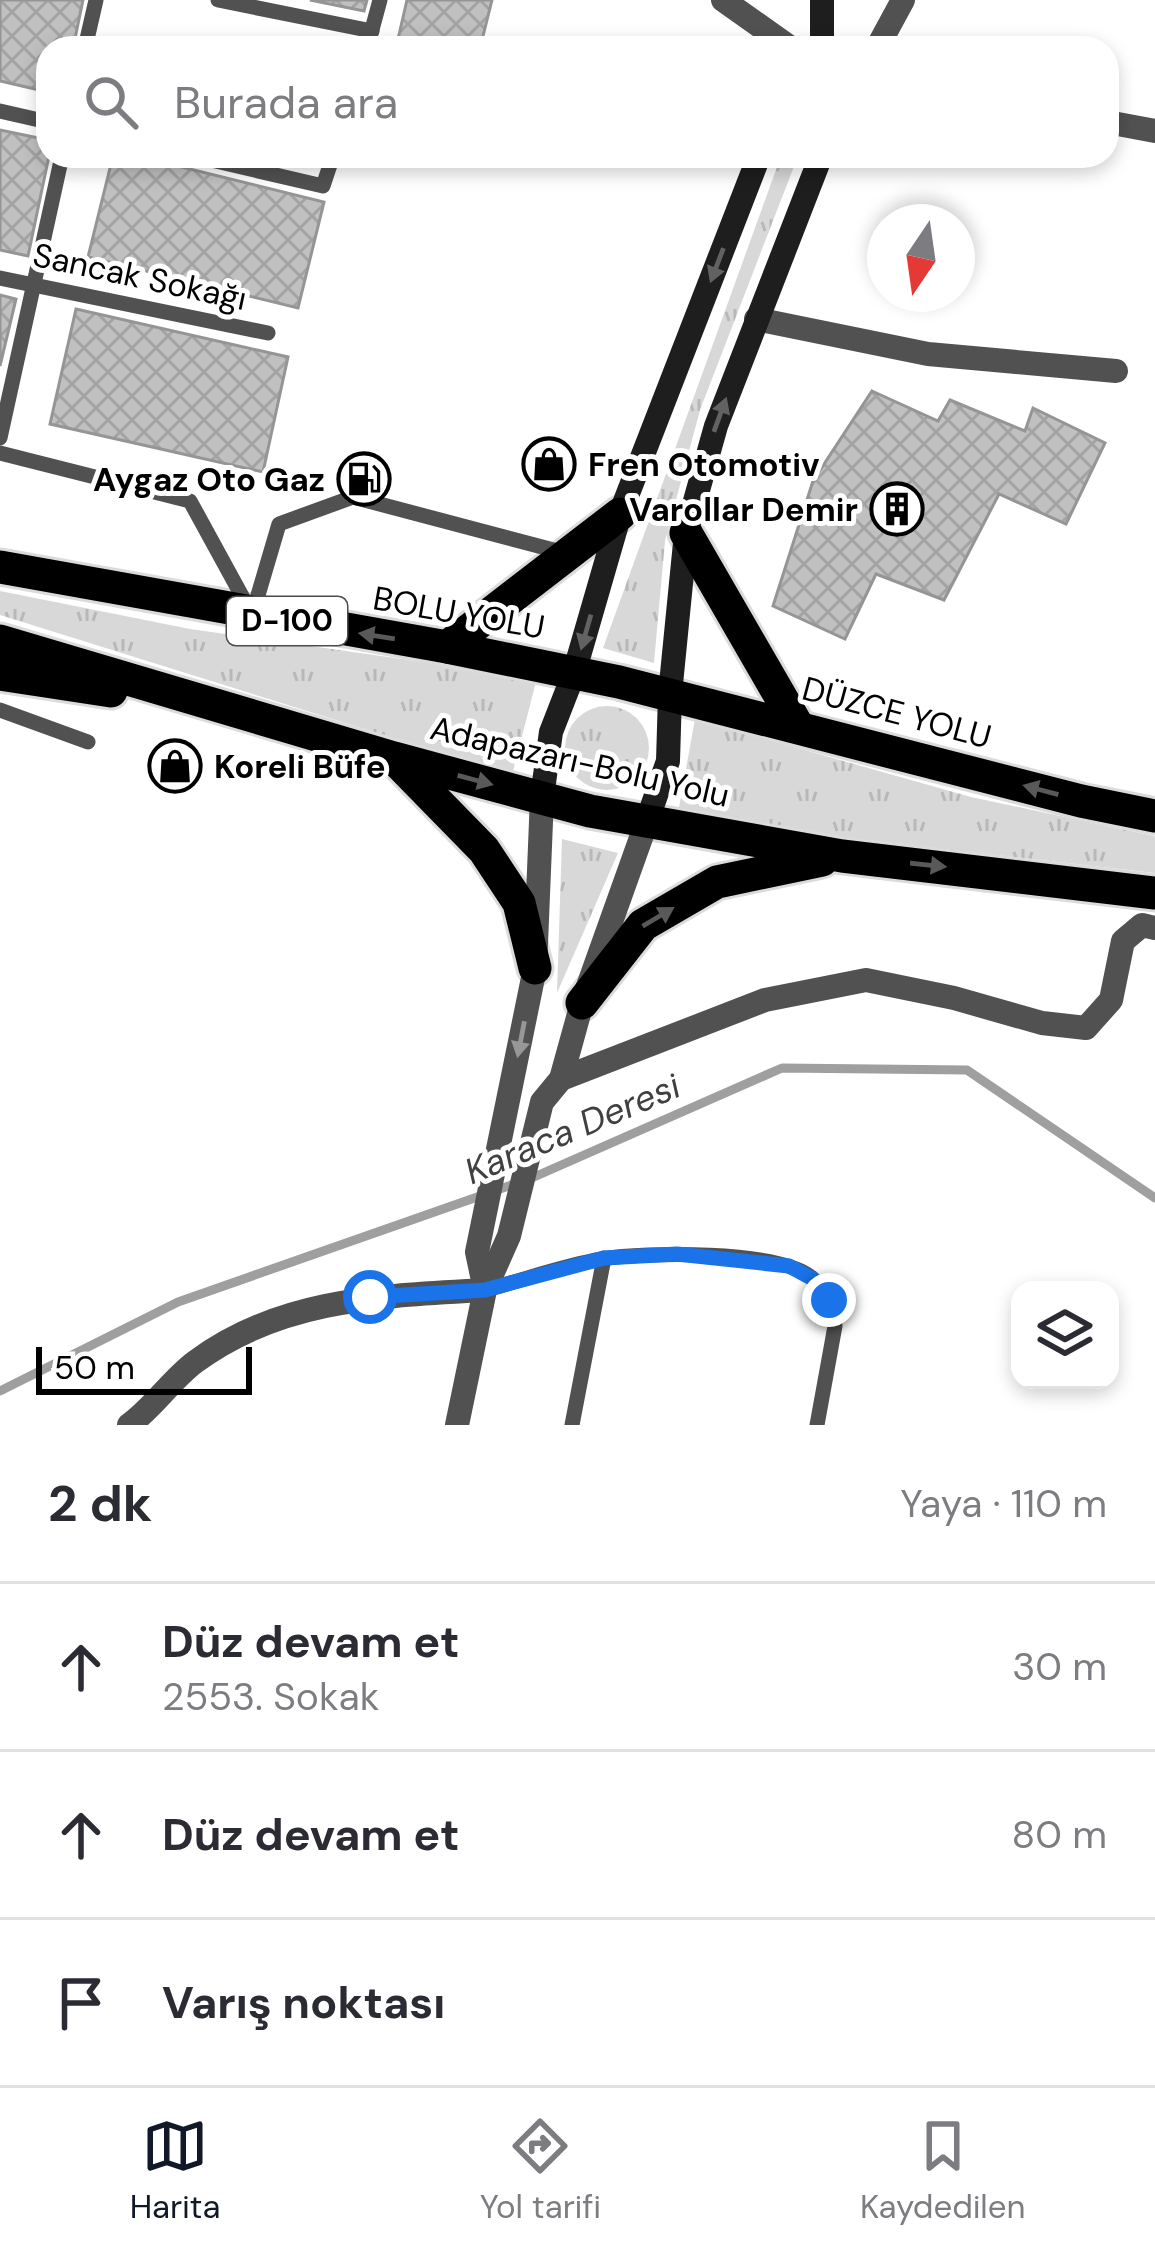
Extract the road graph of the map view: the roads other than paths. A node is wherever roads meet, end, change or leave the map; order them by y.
1 (96, 0) edge
2 (218, 0) edge
3 (380, 0) edge
4 (723, 0) edge
5 (822, 0) edge
6 (902, 0) edge
7 (88, 36) edge
8 (354, 36) edge
9 (370, 36) edge
10 (774, 36) edge
11 (822, 36) edge
12 (883, 36) edge
13 (0, 111) edge
14 (36, 119) edge
15 (1119, 124) edge
16 (1155, 130) edge
17 (59, 168) edge
18 (246, 168) edge
19 (328, 168) edge
20 (754, 168) edge
21 (815, 168) edge
22 (0, 278) edge
23 (34, 285) junction
24 (756, 319) junction
25 (268, 333) dead end
26 (1116, 371) dead end
27 (0, 438) edge
28 (0, 453) edge
29 (620, 514) junction
30 (686, 533) junction
31 (571, 555) junction
32 (0, 557) edge
33 (0, 567) edge
34 (60, 581) junction
35 (252, 615) junction
36 (0, 641) edge
37 (447, 647) junction
38 (574, 673) junction
39 (0, 674) edge
40 (620, 682) joint
41 (670, 694) junction
42 (220, 706) junction
43 (0, 710) edge
44 (797, 725) junction
45 (88, 742) dead end
46 (394, 758) junction
47 (542, 797) junction
48 (1155, 816) edge
49 (647, 821) junction
50 (842, 856) junction
51 (1155, 893) edge
52 (1155, 928) edge
53 (535, 968) junction
54 (582, 1004) junction
55 (561, 1079) junction
56 (604, 1258) junction
57 (485, 1290) junction
58 (129, 1425) edge
59 (457, 1425) edge
60 (572, 1425) edge
61 (817, 1425) edge

1 - 7 lane
2 - 8 lane
3 - 9 lane
4 - 10 street
5 - 11 main road
6 - 12 street
13 - 14 lane
15 - 16 street
17 - 23 lane
18 - 19 lane
20 -> 29 main road
21 - 24 main road
22 - 23 lane, Sancak Sokağı
23 - 25 lane, Sancak Sokağı
23 - 27 lane
24 - 26 street
30 -> 24 main road
28 - 35 lane
29 - 31 highway
29 -> 38 main road
30 - 41 main road
30 - 44 highway
31 - 35 lane
31 - 37 highway
32 - 34 highway
33 - 34 highway, BOLU YOLU / D-100
34 - 35 highway, BOLU YOLU / D-100
37 -> 35 highway, BOLU YOLU / D-100
36 - 42 highway, Adapazarı-Bolu Yolu
37 - 38 highway, BOLU YOLU / D-100
38 - 40 highway, BOLU YOLU / D-100
38 - 47 main road
39 - 42 highway
40 - 41 highway, DÜZCE YOLU / D-100
41 - 44 highway, DÜZCE YOLU / D-100
41 - 49 main road
42 - 46 highway, Adapazarı-Bolu Yolu
43 - 45 lane
48 -> 44 highway, DÜZCE YOLU / D-100
46 -> 47 highway, Adapazarı-Bolu Yolu
46 - 53 highway
47 - 49 highway, Adapazarı-Bolu Yolu
47 - 53 street
49 - 50 highway, Adapazarı-Bolu Yolu
49 - 54 street
50 -> 51 highway, Adapazarı-Bolu Yolu
54 -> 50 highway
52 - 55 street
53 -> 57 street
54 - 55 street
55 - 57 street
56 - 57 lane
56 - 60 lane
56 - 61 lane
57 - 58 street
57 - 59 street

